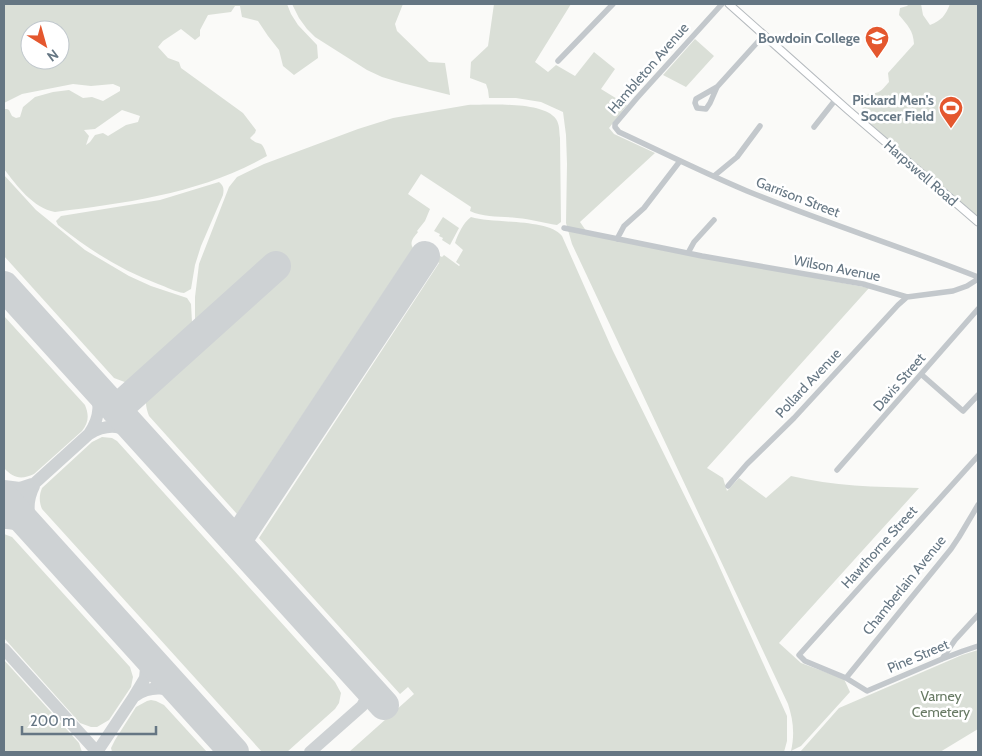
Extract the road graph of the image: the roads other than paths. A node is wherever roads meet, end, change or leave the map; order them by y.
1 (613, 4) edge
2 (722, 4) edge
3 (729, 4) edge
4 (764, 35) junction
5 (558, 61) dead end
6 (717, 87) dead end
7 (836, 99) junction
8 (760, 126) dead end
9 (615, 127) joint
10 (814, 127) dead end
11 (680, 161) junction
12 (714, 176) junction
13 (714, 220) dead end
14 (978, 222) edge
15 (564, 228) dead end
16 (617, 239) junction
17 (688, 253) junction
18 (978, 278) edge
19 (907, 297) junction
20 (978, 309) edge
21 (922, 375) junction
22 (978, 395) edge
23 (978, 456) edge
24 (837, 470) dead end
25 (728, 486) dead end
26 (978, 505) edge
27 (976, 512) edge
28 (978, 615) edge
29 (978, 646) edge
30 (942, 659) junction
31 (846, 678) junction

1 - 5 street
2 - 9 street, Hambleton Avenue
3 - 4 main road, Harpswell Road
4 - 6 street
4 - 7 main road, Harpswell Road
7 - 10 street
7 - 14 main road, Harpswell Road
8 - 12 street
9 - 11 street, Garrison Street
11 - 12 street, Garrison Street
11 - 16 street
12 - 18 street, Garrison Street
13 - 17 street
15 - 16 street, Wilson Avenue
16 - 17 street, Wilson Avenue
17 - 19 street, Wilson Avenue
18 - 19 street, Wilson Avenue
19 - 25 street, Pollard Avenue
20 - 21 street, Davis Street
21 - 22 street
21 - 24 street, Davis Street
23 - 31 street, Hawthorne Street
26 - 27 street, Chamberlain Avenue
27 - 31 street, Chamberlain Avenue
28 - 30 street
29 - 30 street, Pine Street
30 - 31 street, Pine Street

